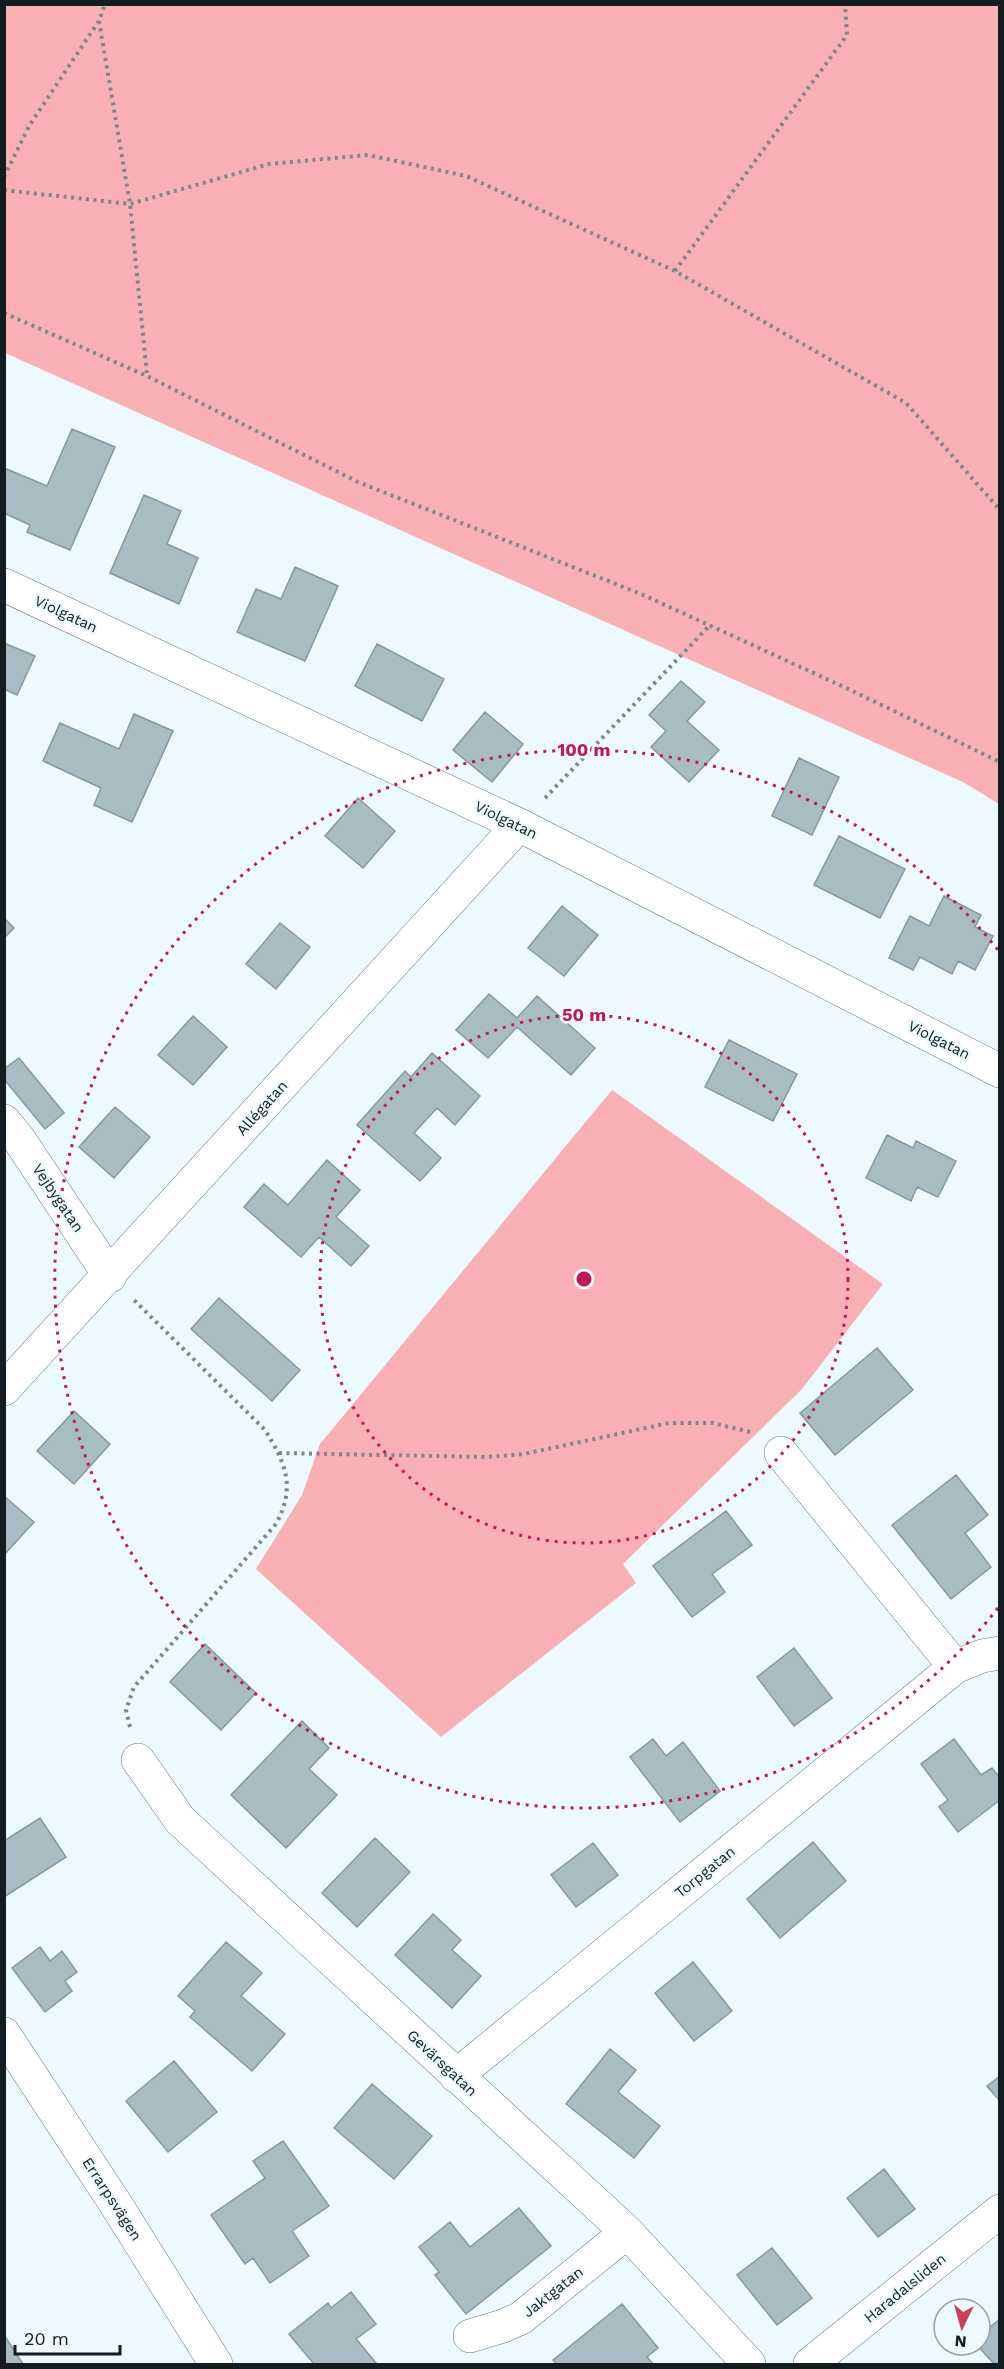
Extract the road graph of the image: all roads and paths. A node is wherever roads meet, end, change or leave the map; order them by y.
1 (105, 4) edge
2 (845, 4) edge
3 (99, 21) junction
4 (4, 177) edge
5 (4, 190) edge
6 (130, 204) junction
7 (675, 271) junction
8 (4, 313) edge
9 (147, 376) junction
10 (999, 510) edge
11 (4, 585) edge
12 (710, 625) junction
13 (999, 762) edge
14 (519, 825) junction
15 (999, 1071) edge
16 (4, 1121) edge
17 (110, 1276) junction
18 (4, 1389) edge
19 (279, 1452) junction
20 (781, 1453) joint
21 (999, 1653) edge
22 (955, 1667) junction
23 (138, 1760) joint
24 (4, 2034) edge
25 (456, 2076) junction
26 (999, 2211) edge
27 (627, 2232) junction
28 (470, 2336) dead end
29 (216, 2364) edge
30 (749, 2364) edge
31 (810, 2364) edge

1 - 3 path
2 - 7 path
3 - 4 path
3 - 6 path
5 - 6 path
6 - 7 path
6 - 9 path
7 - 10 path
8 - 9 path
9 - 12 path
11 - 14 street, Violgatan
12 - 13 path
12 - 14 path
14 - 15 street, Violgatan
14 - 17 street, Allégatan
16 - 17 street, Vejbygatan
17 - 18 street, Allégatan
17 - 19 path
19 - 20 path
19 - 23 path
20 - 22 street
21 - 22 street, Torpgatan
22 - 25 street, Torpgatan
23 - 25 street, Gevärsgatan
24 - 29 street, Errarpsvägen
25 - 27 street, Gevärsgatan
26 - 31 street, Haradalsliden
27 - 28 street, Jaktgatan
27 - 30 street, Gevärsgatan

